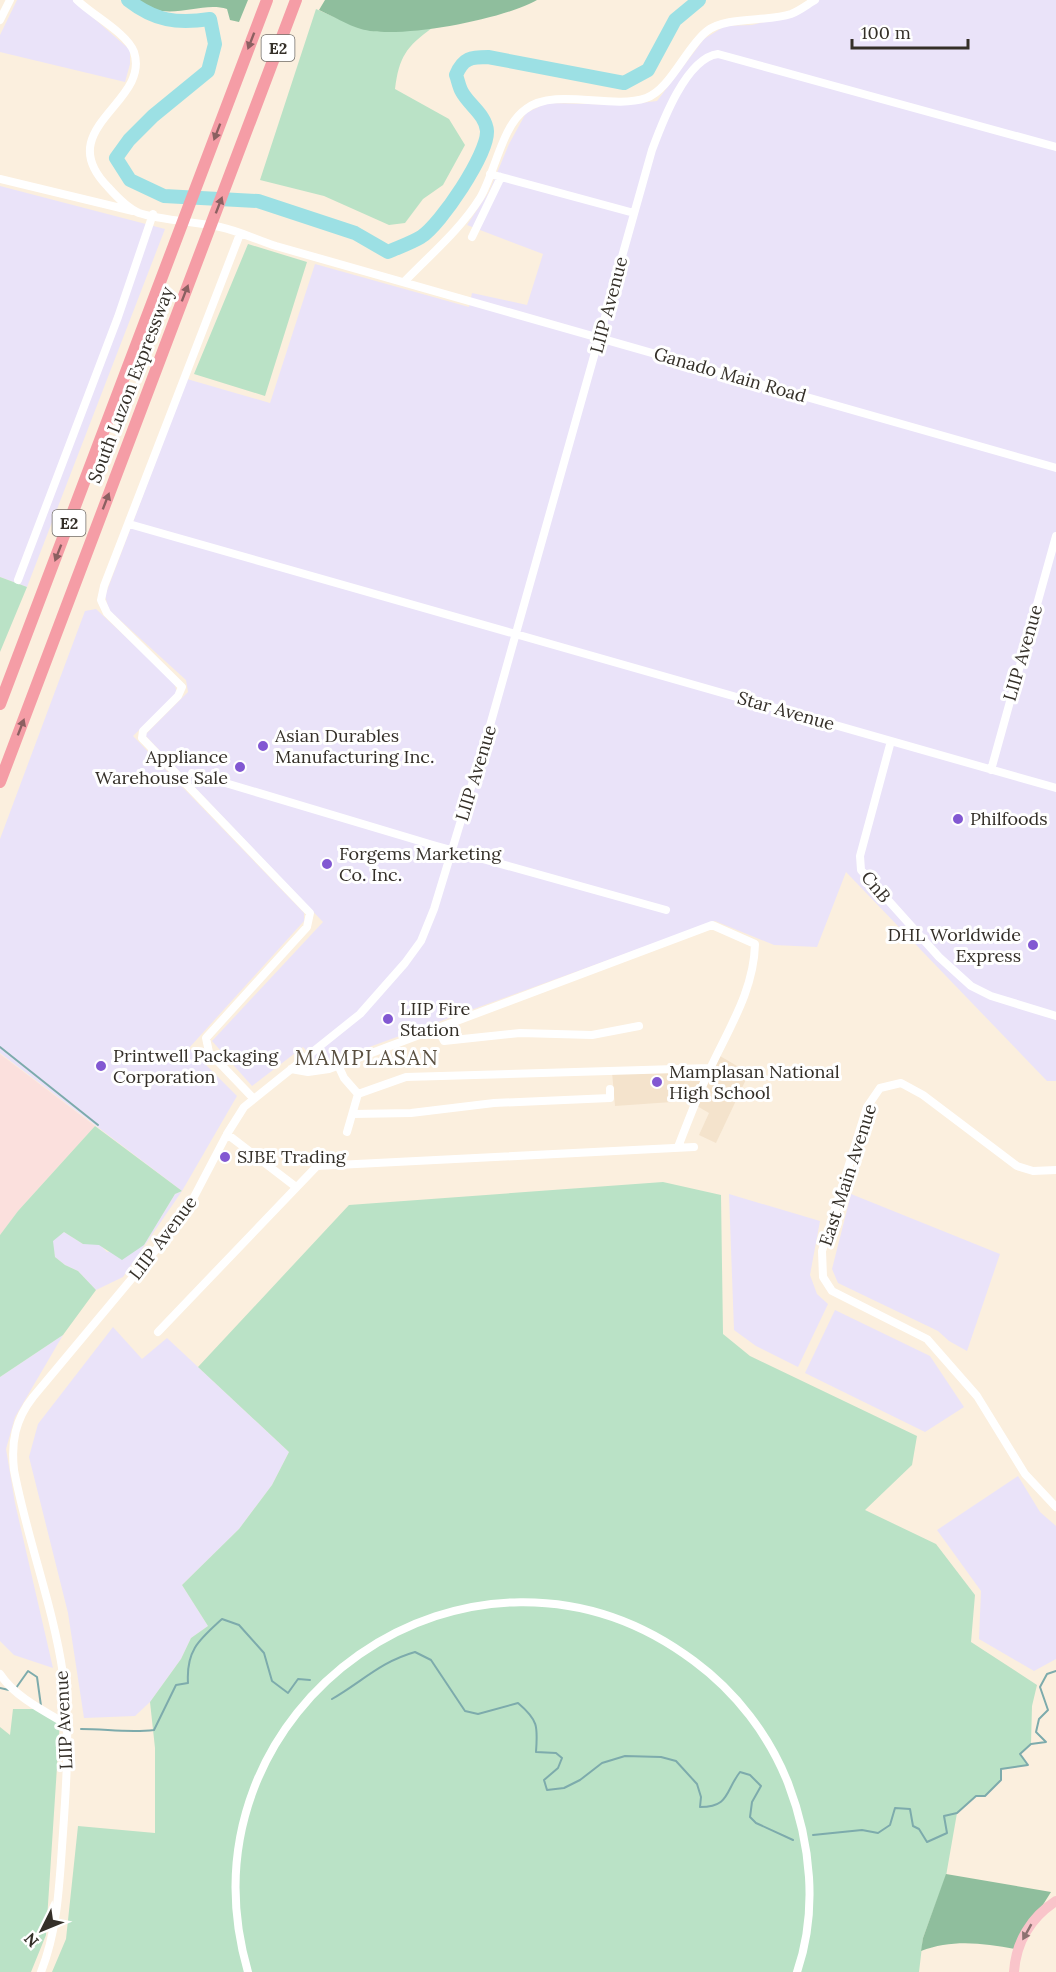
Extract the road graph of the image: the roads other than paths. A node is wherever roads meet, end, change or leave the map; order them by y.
1 (10, 0) edge
2 (77, 0) edge
3 (267, 0) edge
4 (815, 0) edge
5 (296, 2) edge
6 (0, 20) edge
7 (1056, 147) edge
8 (490, 174) junction
9 (501, 177) junction
10 (0, 178) edge
11 (139, 213) junction
12 (634, 213) junction
13 (153, 214) junction
14 (240, 234) junction
15 (472, 237) dead end
16 (404, 282) junction
17 (600, 338) junction
18 (1056, 468) edge
19 (129, 524) junction
20 (1056, 536) edge
21 (18, 580) dead end
22 (516, 635) junction
23 (0, 704) edge
24 (891, 741) junction
25 (991, 770) junction
26 (192, 773) dead end
27 (0, 782) edge
28 (1056, 788) edge
29 (452, 850) junction
30 (666, 910) dead end
31 (1056, 1016) edge
32 (639, 1026) dead end
33 (436, 1027) junction
34 (338, 1065) junction
35 (710, 1068) junction
36 (291, 1069) junction
37 (610, 1089) dead end
38 (358, 1095) junction
39 (253, 1098) junction
40 (353, 1114) junction
41 (347, 1132) dead end
42 (227, 1134) junction
43 (678, 1146) junction
44 (694, 1147) dead end
45 (1056, 1170) edge
46 (296, 1187) junction
47 (158, 1332) dead end
48 (1056, 1507) edge
49 (0, 1674) edge
50 (68, 1725) junction
51 (1056, 1901) edge
52 (41, 1972) edge
53 (248, 1972) edge
54 (797, 1972) edge
55 (1014, 1972) edge

1 - 6 street
2 - 11 street
3 -> 23 highway, South Luzon Expressway / E2
4 - 8 street
27 -> 5 highway, South Luzon Expressway / E2
7 - 12 street, LIIP Avenue
8 - 9 street
8 - 16 street
9 - 12 street
9 - 15 street
10 - 11 street, Ganado Main Road
11 - 13 street, Ganado Main Road
12 - 17 street, LIIP Avenue
13 - 14 street, Ganado Main Road
13 - 21 street
14 - 16 street, Ganado Main Road
14 - 19 street
16 - 17 street, Ganado Main Road
17 - 18 street, Ganado Main Road
17 - 22 street, LIIP Avenue
19 - 22 street, Star Avenue
19 - 39 street
20 - 25 street, LIIP Avenue
22 - 24 street, Star Avenue
22 - 29 street, LIIP Avenue
24 - 25 street, Star Avenue
24 - 31 street, CnB
25 - 28 street, Star Avenue
26 - 29 street
29 - 30 street
29 - 36 street, LIIP Avenue
32 - 33 street
33 - 34 street
33 - 35 street
34 - 36 street
34 - 38 street
35 - 38 street
35 - 43 street
36 - 39 street, LIIP Avenue
37 - 40 street
38 - 40 street
39 - 42 street, LIIP Avenue
40 - 41 street
42 - 46 street
42 - 50 street, LIIP Avenue
43 - 44 street
43 - 46 street
45 - 48 street, East Main Avenue
46 - 47 street
49 - 50 street
50 - 52 street, LIIP Avenue
51 -> 55 main road
53 - 54 street

